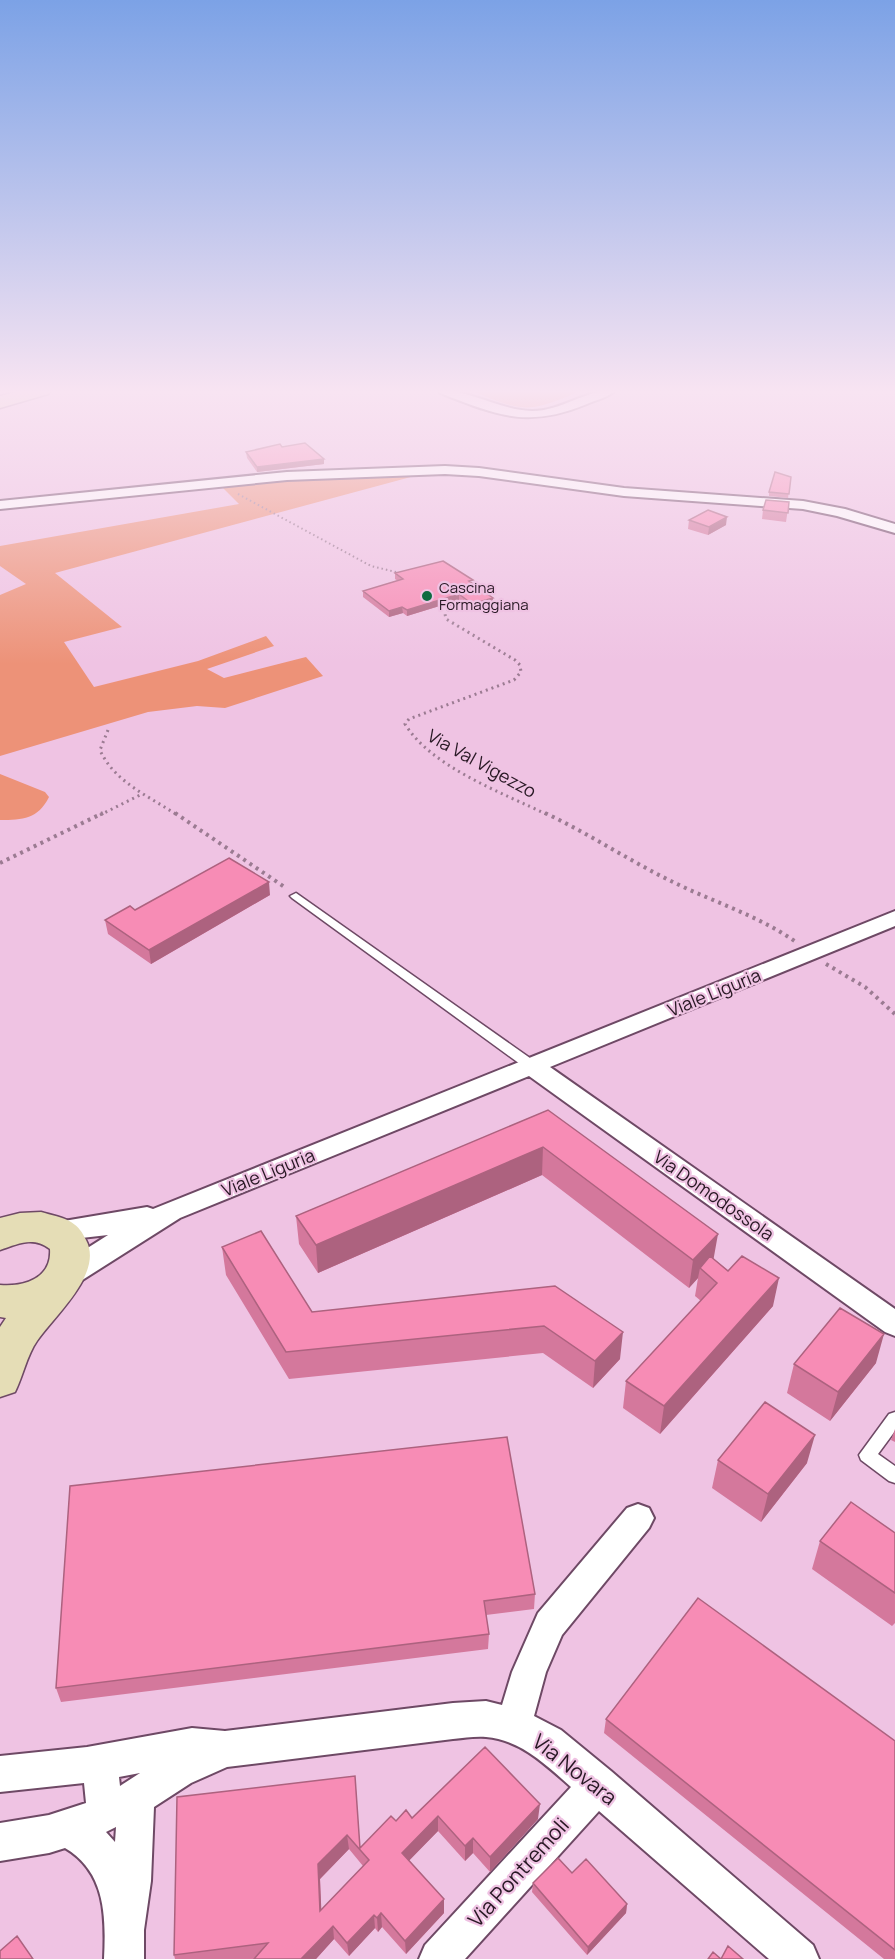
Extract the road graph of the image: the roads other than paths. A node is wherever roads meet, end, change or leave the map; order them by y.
1 (230, 481) edge
2 (545, 481) edge
3 (0, 505) edge
4 (895, 530) edge
5 (296, 896) road end
6 (895, 918) edge
7 (532, 1066) junction
8 (171, 1211) junction
9 (19, 1229) edge
10 (60, 1282) junction
11 (0, 1301) edge
12 (895, 1324) edge
13 (0, 1379) edge
14 (895, 1419) edge
15 (895, 1476) edge
16 (638, 1518) dead end
17 (514, 1725) junction
18 (226, 1749) junction
19 (99, 1763) junction
20 (0, 1774) edge
21 (598, 1784) junction
22 (121, 1805) junction
23 (69, 1829) junction
24 (0, 1842) edge
25 (125, 1944) edge
26 (438, 1959) edge
27 (799, 1959) edge

1 - 3 street
2 - 4 street
5 - 7 lane
6 - 7 street, Viale Liguria
7 - 8 street, Viale Liguria
7 - 12 street, Via Domodossola
8 - 9 street, Viale Liguria
8 - 10 street, Viale Liguria
9 - 10 street
10 - 11 street
10 - 13 street
14 - 15 lane
16 - 17 street
17 - 18 street, Via Novara
17 - 21 street, Via Novara
18 - 19 street, Via Novara
18 - 22 street, Via Novara
19 - 20 street, Via Novara
19 - 22 street
21 - 26 street, Via Pontremoli
21 - 27 street, Via Novara
22 - 23 street, Via Novara
22 - 25 street
23 - 24 street, Via Novara
23 - 25 street

